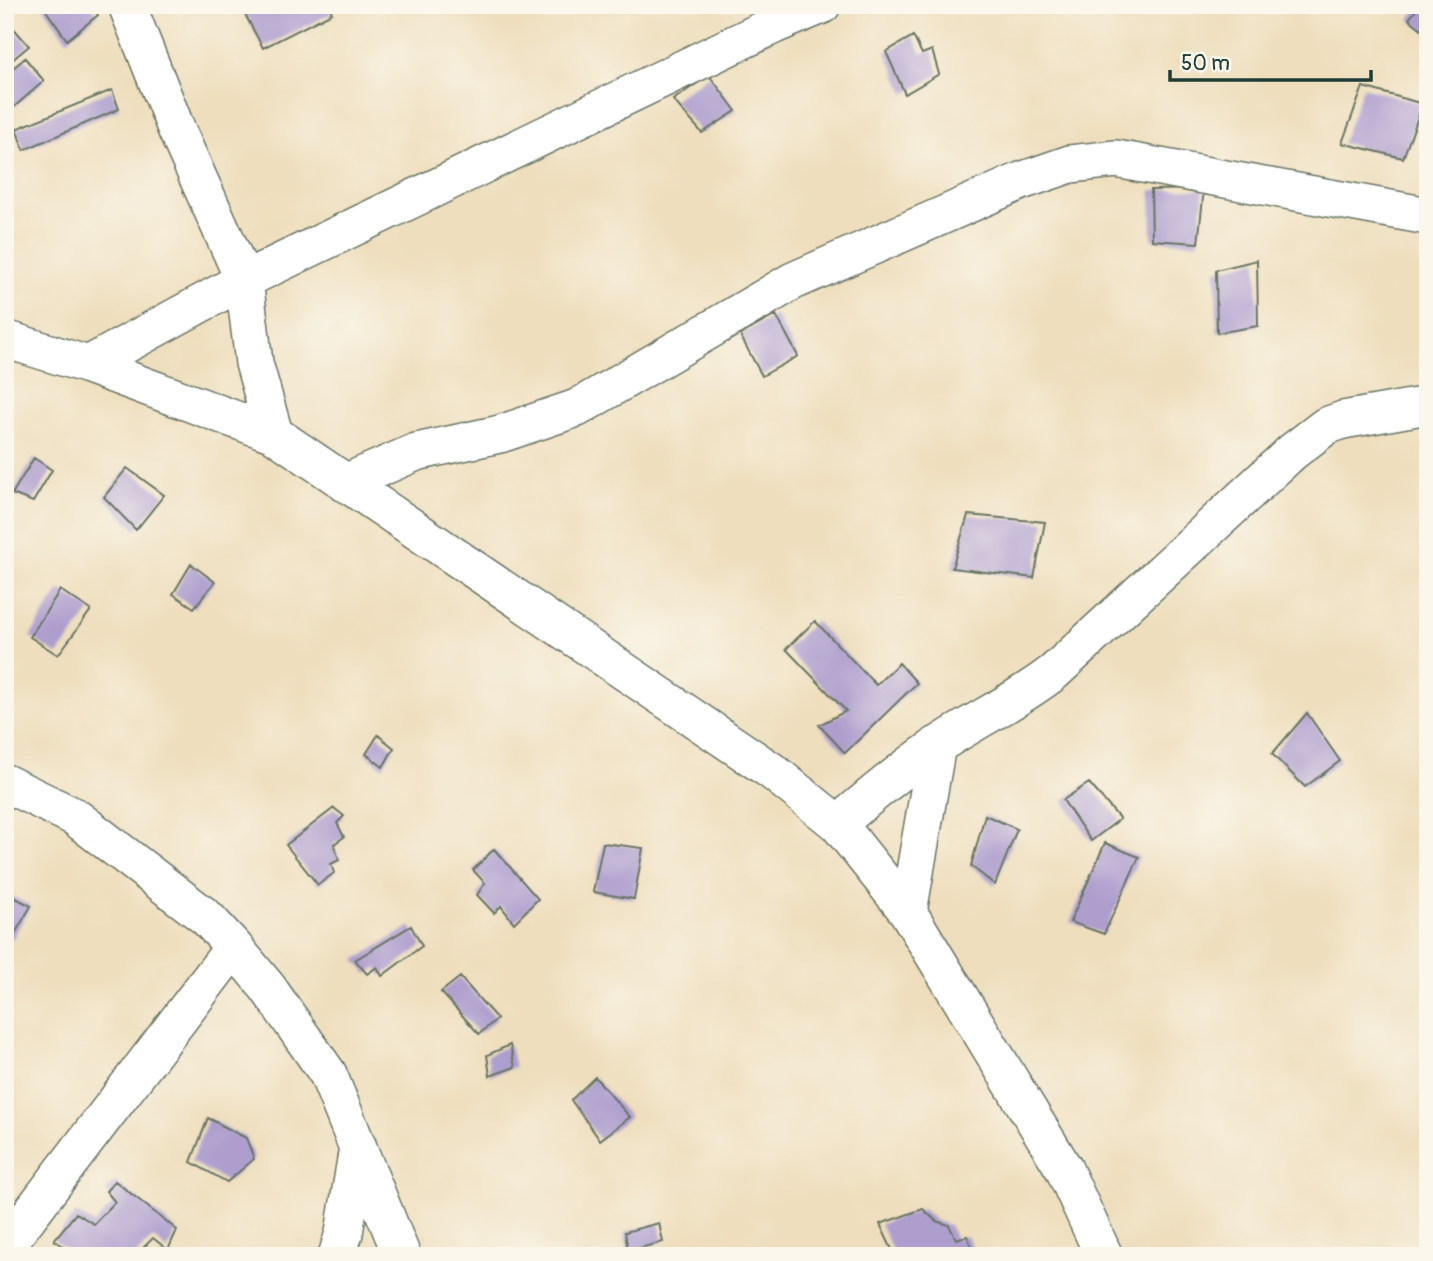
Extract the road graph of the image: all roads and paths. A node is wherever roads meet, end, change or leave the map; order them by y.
1 (127, 5) edge
2 (822, 5) edge
3 (771, 15) edge
4 (1428, 216) edge
5 (244, 280) junction
6 (5, 339) edge
7 (88, 365) junction
8 (1427, 405) edge
9 (274, 434) junction
10 (345, 483) junction
11 (937, 745) junction
12 (5, 783) edge
13 (838, 824) junction
14 (908, 912) junction
15 (234, 947) junction
16 (358, 1146) junction
17 (5, 1247) edge
18 (337, 1256) edge
19 (402, 1256) edge
20 (1104, 1256) edge

1 - 5 street
2 - 3 street
3 - 5 street
4 - 10 street
5 - 7 street
5 - 9 street
6 - 7 street
7 - 9 street
8 - 11 street
9 - 10 street
10 - 13 street
11 - 13 street
11 - 14 street
12 - 15 street
13 - 14 street
14 - 20 street
15 - 16 street
15 - 17 street
16 - 18 street
16 - 19 street

